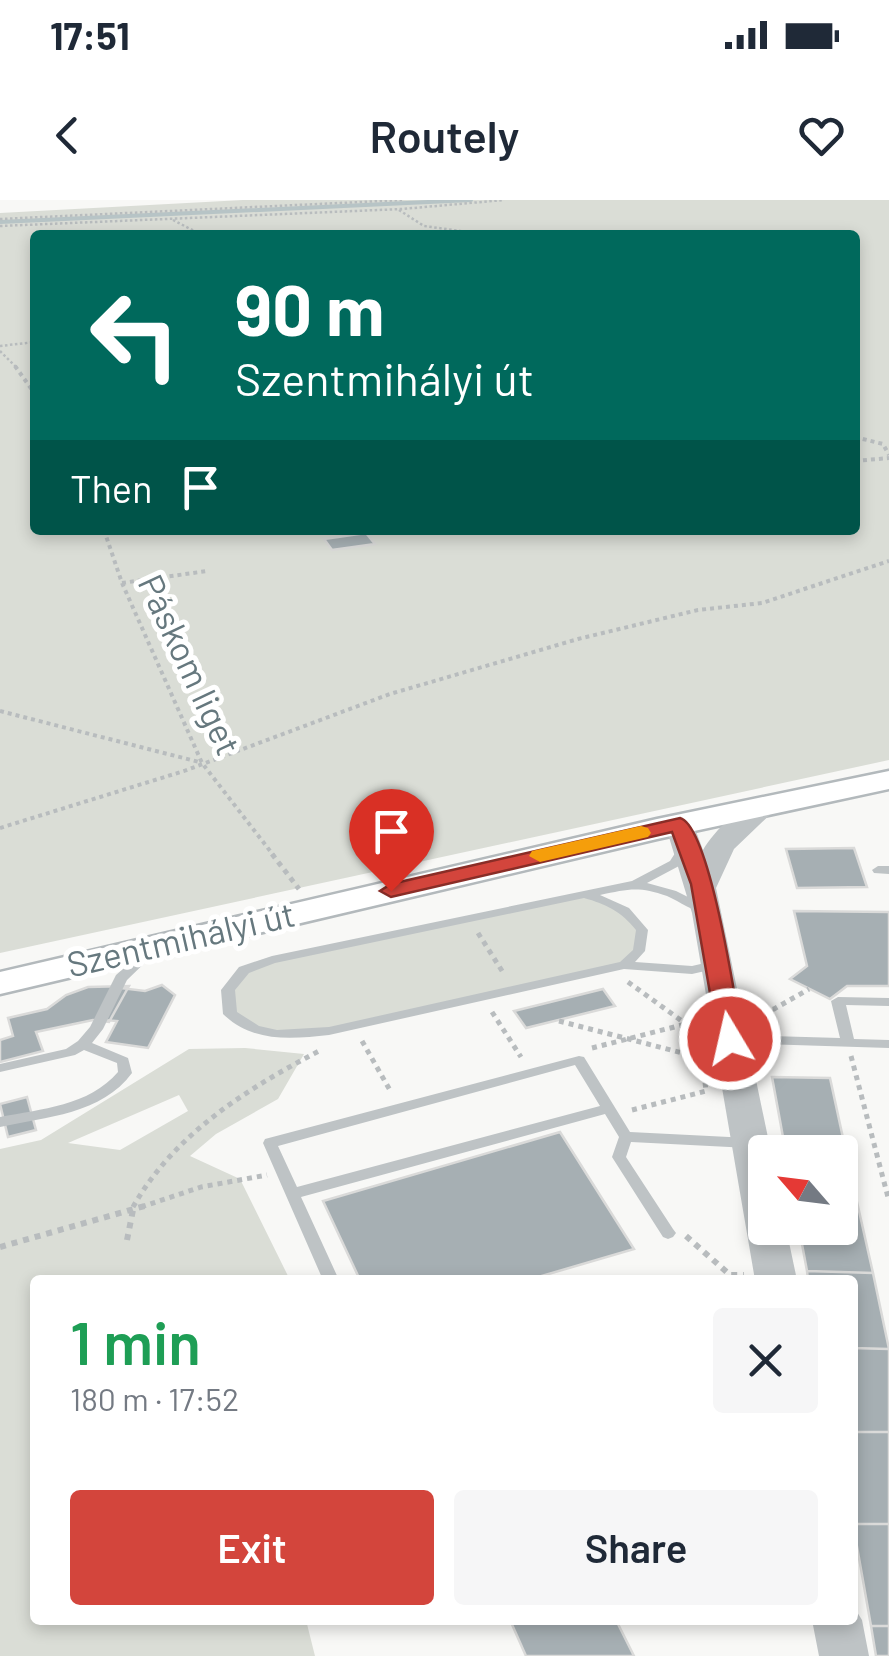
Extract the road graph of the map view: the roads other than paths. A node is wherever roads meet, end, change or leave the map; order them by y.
1 (889, 780) edge
2 (764, 806) junction
3 (683, 833) junction
4 (636, 884) junction
5 (579, 894) junction
6 (705, 898) junction
7 (153, 948) junction
8 (623, 972) junction
9 (0, 983) edge
10 (889, 1002) edge
11 (712, 1008) junction
12 (848, 1043) junction
13 (83, 1044) junction
14 (889, 1044) edge
15 (0, 1068) edge
16 (613, 1112) junction
17 (0, 1122) edge
18 (749, 1135) edge
19 (626, 1137) junction
20 (748, 1143) edge
21 (292, 1194) junction
22 (668, 1233) road end
23 (770, 1245) edge
24 (329, 1275) edge
25 (774, 1275) edge
26 (838, 1625) edge
27 (844, 1656) edge

1 - 2 main road, Szentmihályi út
2 - 3 main road, Szentmihályi út
2 - 6 street
3 - 4 lane
3 - 6 street
3 - 7 main road, Szentmihályi út
4 - 5 lane
4 - 6 lane
5 - 8 lane
5 - 8 lane
6 - 11 street
7 - 9 main road, Szentmihályi út
7 - 13 lane
8 - 11 lane
10 - 12 lane
11 - 12 lane
11 - 18 street
12 - 14 lane
13 - 15 lane
13 - 17 lane
16 - 19 lane
16 - 21 lane
16 - 21 lane
19 - 20 lane
19 - 22 lane
21 - 24 lane
23 - 25 street
26 - 27 street

